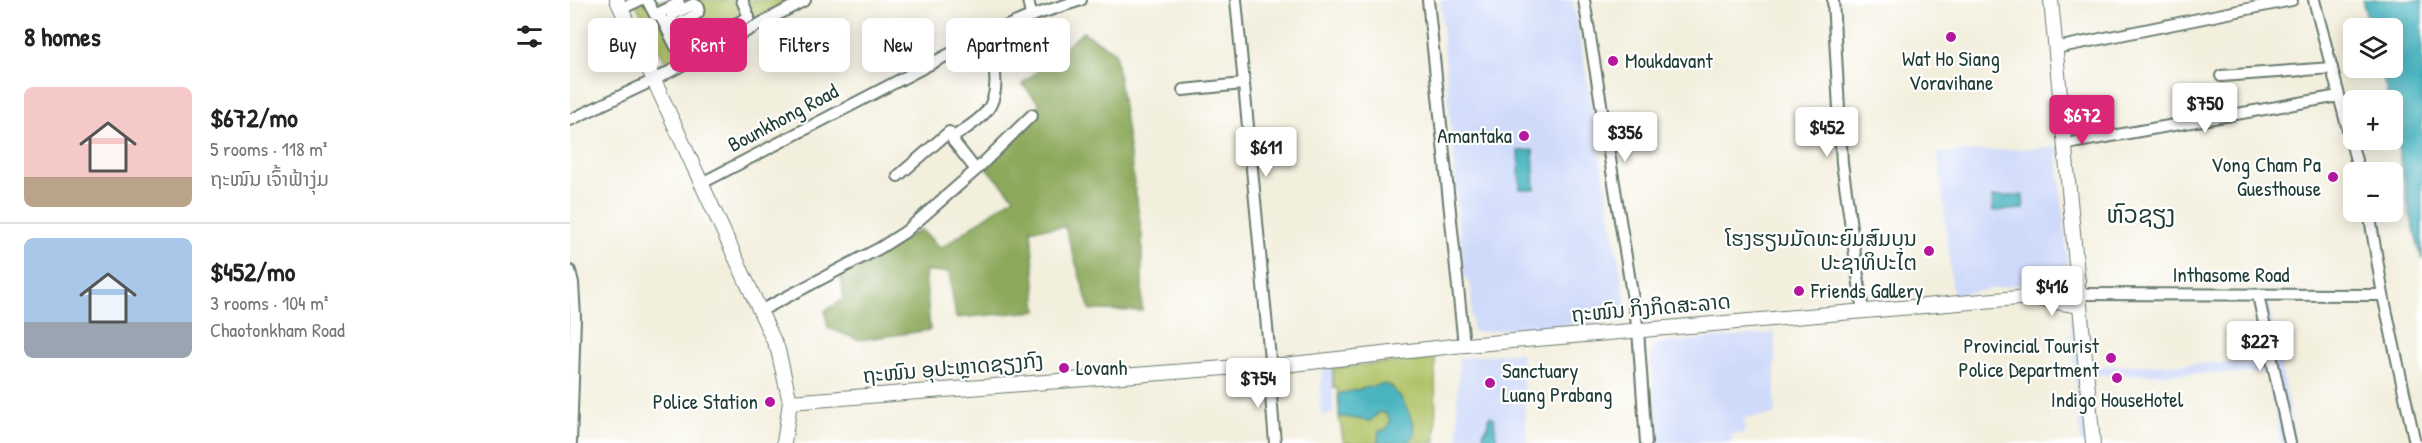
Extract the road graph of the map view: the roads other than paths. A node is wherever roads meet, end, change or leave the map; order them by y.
1 (640, 0) edge
2 (647, 0) edge
3 (687, 0) edge
4 (742, 0) edge
5 (805, 0) edge
6 (1028, 0) edge
7 (1082, 0) edge
8 (1236, 0) edge
9 (1428, 0) edge
10 (1584, 0) edge
11 (1833, 0) edge
12 (2051, 0) edge
13 (2292, 0) edge
14 (2314, 0) edge
15 (619, 5) edge
16 (659, 13) junction
17 (1031, 15) junction
18 (747, 18) edge
19 (1024, 18) edge
20 (670, 35) edge
21 (2056, 48) junction
22 (946, 56) edge
23 (2332, 68) junction
24 (995, 72) edge
25 (2221, 76) dead end
26 (654, 80) junction
27 (1243, 84) junction
28 (1183, 90) dead end
29 (2339, 96) junction
30 (1032, 115) dead end
31 (570, 120) edge
32 (954, 142) junction
33 (2066, 144) junction
34 (2356, 162) edge
35 (976, 170) junction
36 (898, 176) dead end
37 (700, 184) junction
38 (2371, 222) edge
39 (570, 271) edge
40 (2079, 294) junction
41 (2258, 295) junction
42 (2383, 295) junction
43 (2030, 297) junction
44 (760, 311) junction
45 (1863, 312) junction
46 (1638, 330) junction
47 (1464, 345) junction
48 (1269, 366) junction
49 (790, 402) junction
50 (571, 443) edge
51 (784, 443) edge
52 (1275, 443) edge
53 (1646, 443) edge
54 (2093, 443) edge
55 (2290, 443) edge
56 (2415, 443) edge

1 - 15 street
2 - 16 street
3 - 16 street
4 - 18 street
5 - 26 street
6 - 17 street
7 - 17 street, Bounkhong Road
8 - 27 street
9 - 47 street
10 - 46 street
11 - 45 street
12 - 21 street
13 - 21 street
14 - 23 street
15 - 26 street
16 - 20 street
17 - 19 street, Bounkhong Road
21 - 33 street
22 - 37 street, Bounkhong Road
23 - 25 street
23 - 29 street
24 - 32 street
26 - 31 street
26 - 37 street
27 - 28 street
27 - 48 street
29 - 33 street
29 - 34 street
30 - 35 street
32 - 35 street
32 - 36 street
33 - 40 street
35 - 44 street
37 - 44 street
38 - 42 street
39 - 50 street
40 - 41 street, Inthasome Road
40 - 43 street
40 - 43 street
40 - 54 street
41 - 42 street, Inthasome Road
41 - 55 street
42 - 56 street
43 - 45 street, ຖະໜົນ ກິງກິດສະລາດ
44 - 49 street
45 - 46 street, ຖະໜົນ ກິງກິດສະລາດ
46 - 47 street, ຖະໜົນ ກິງກິດສະລາດ
46 - 53 street
47 - 48 street, ຖະໜົນ ກິງກິດສະລາດ
48 - 49 street, ຖະໜົນ ອຸປະຫຼາດຊຽງກົງ
48 - 52 street
49 - 51 street

